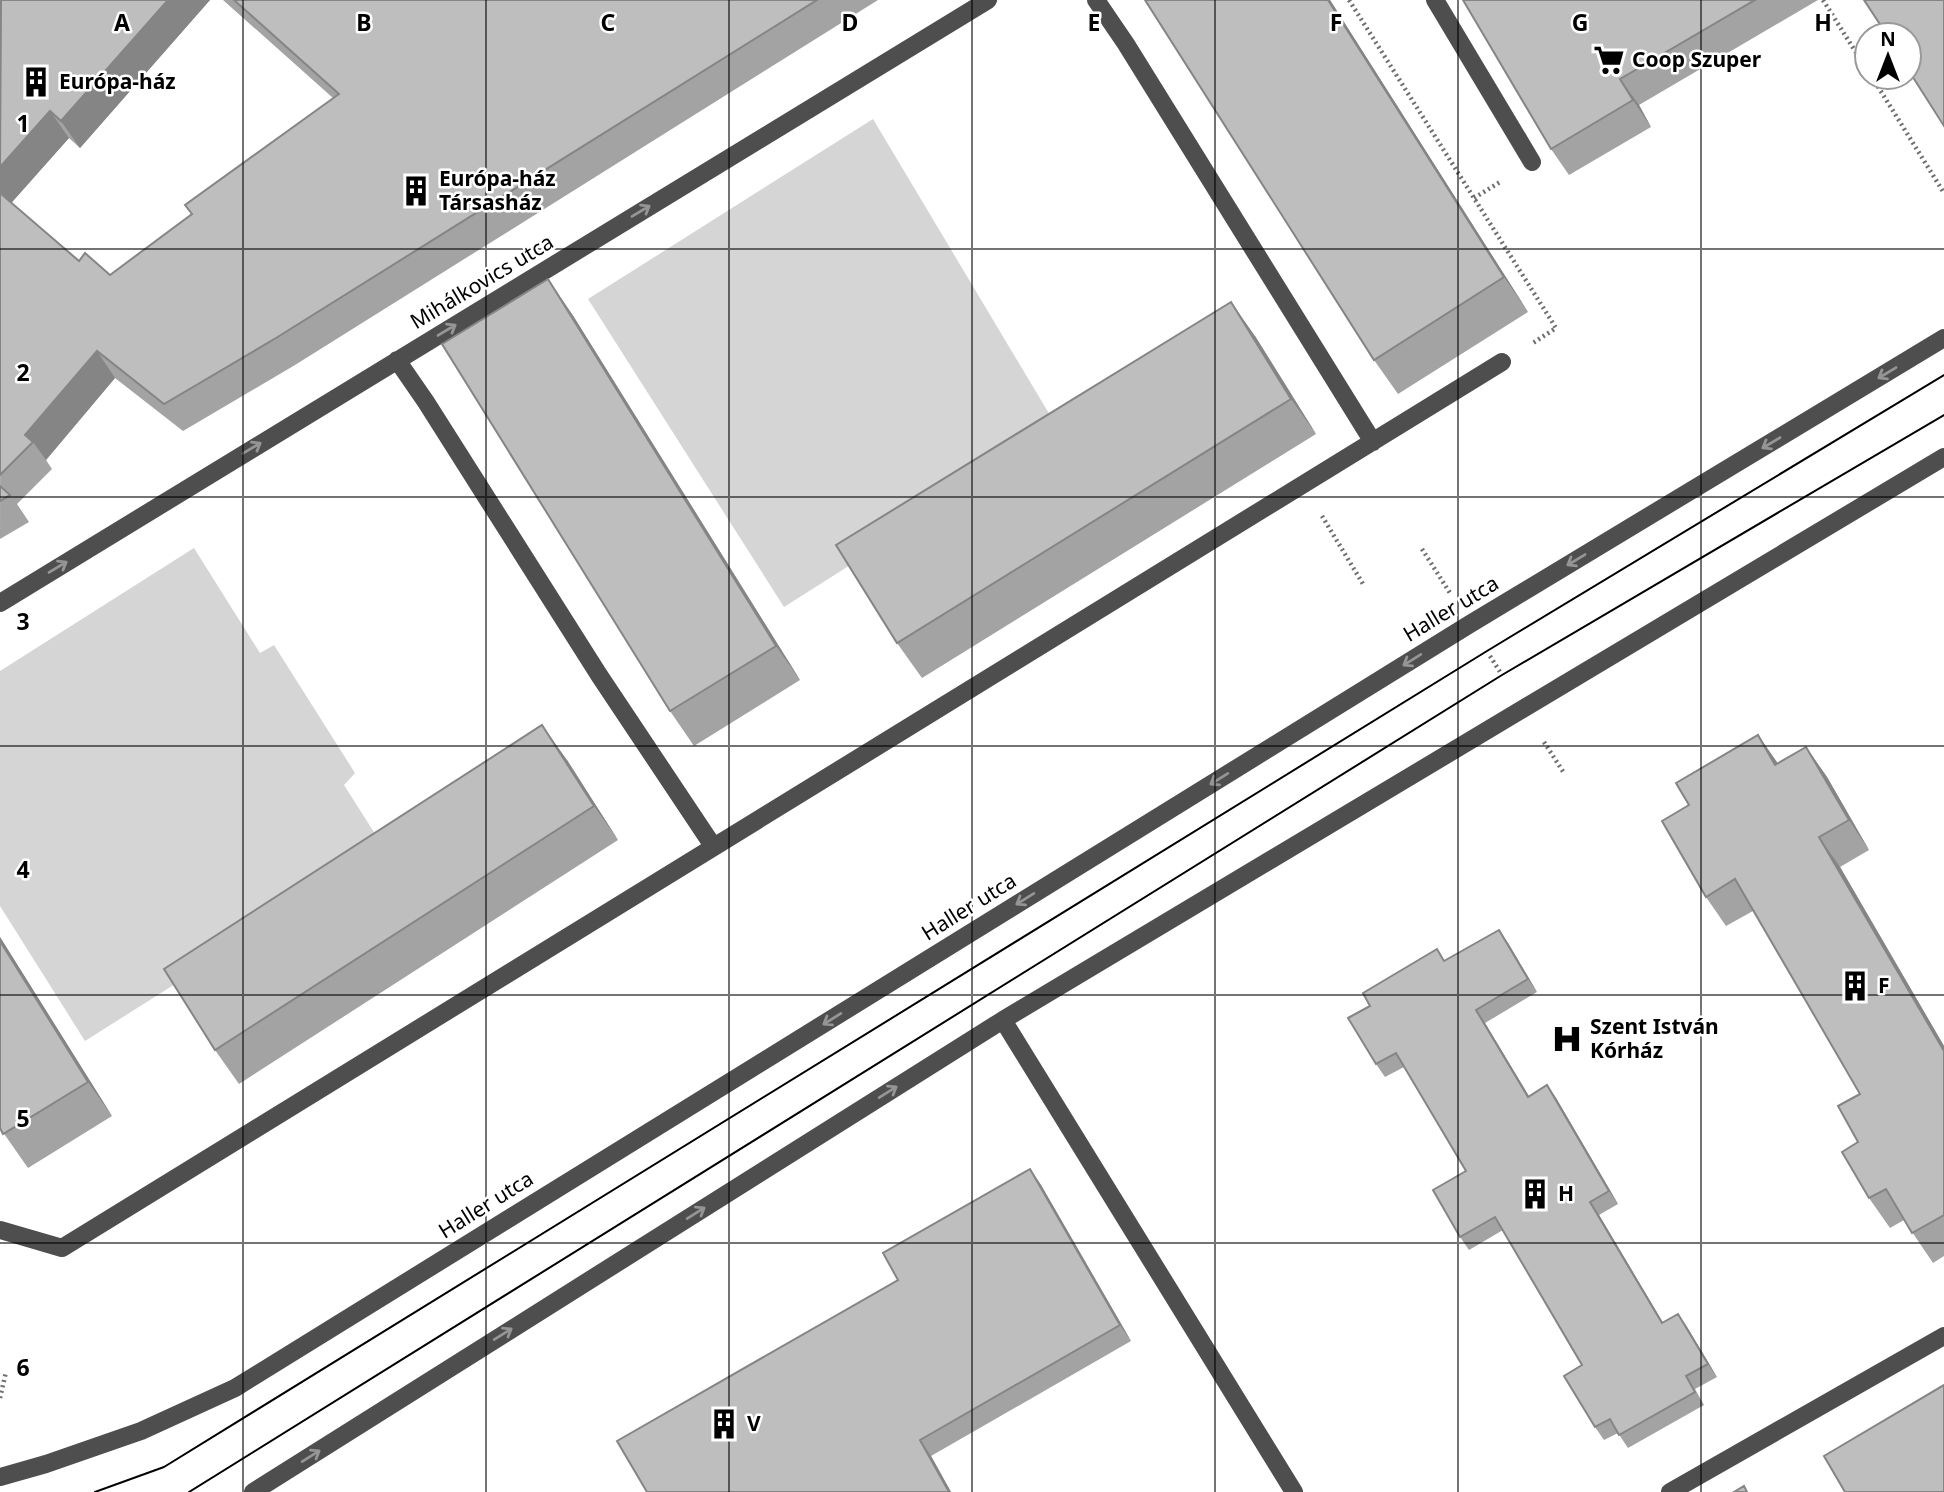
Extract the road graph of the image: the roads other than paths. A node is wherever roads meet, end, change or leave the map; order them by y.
1 (988, 0) edge
2 (1096, 0) edge
3 (1435, 0) edge
4 (1532, 162) edge
5 (1944, 338) edge
6 (397, 360) junction
7 (1502, 362) road end
8 (1373, 442) junction
9 (1944, 457) edge
10 (0, 603) edge
11 (713, 846) junction
12 (1003, 1020) junction
13 (0, 1230) edge
14 (1944, 1336) edge
15 (0, 1477) edge
16 (253, 1492) edge
17 (1294, 1492) edge
18 (1670, 1492) edge

6 -> 1 street, Mihálkovics utca
2 - 8 street
3 - 4 street
5 -> 15 street, Haller utca
10 -> 6 street, Mihálkovics utca
6 - 11 street
7 - 8 street
8 - 11 street
9 - 12 street
11 - 13 street
16 -> 12 street
12 - 17 street
14 - 18 street

